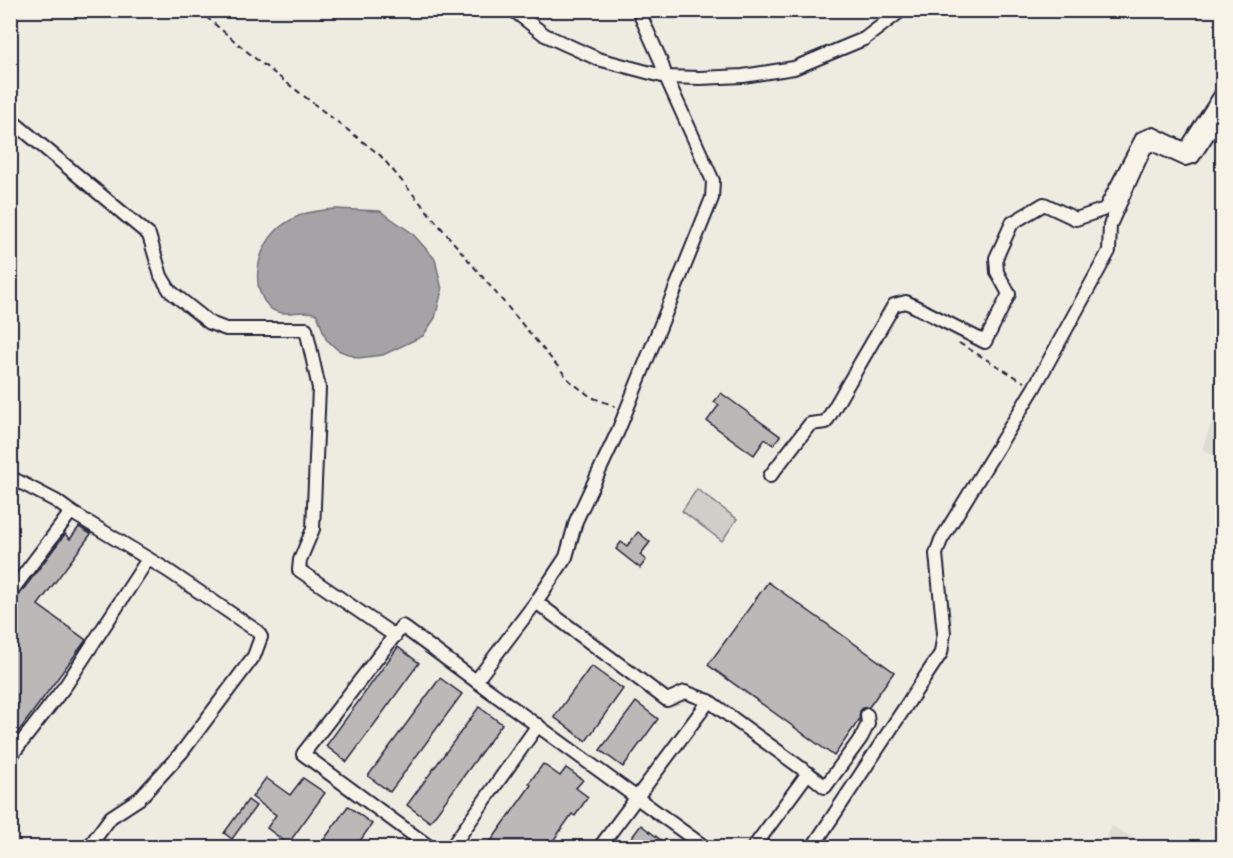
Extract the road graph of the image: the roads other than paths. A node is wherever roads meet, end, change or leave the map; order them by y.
1 (513, 10) edge
2 (638, 10) edge
3 (902, 10) edge
4 (666, 77) junction
5 (1222, 93) edge
6 (1222, 113) edge
7 (10, 119) edge
8 (770, 476) dead end
9 (10, 477) edge
10 (71, 513) junction
11 (148, 560) junction
12 (10, 593) edge
13 (536, 602) junction
14 (394, 636) junction
15 (476, 681) junction
16 (709, 701) junction
17 (867, 715) dead end
18 (538, 725) junction
19 (10, 757) edge
20 (808, 773) junction
21 (637, 797) junction
22 (692, 844) edge
23 (88, 848) edge
24 (431, 848) edge
25 (451, 848) edge
26 (599, 848) edge
27 (706, 848) edge
28 (753, 848) edge
29 (812, 848) edge

1 - 4 street
2 - 4 street
3 - 4 street
4 - 13 street
5 - 8 street
6 - 29 street
7 - 14 street
9 - 10 street
10 - 11 street
10 - 12 street
11 - 19 street
11 - 23 street
13 - 15 street
13 - 16 street
14 - 15 street
14 - 24 street
15 - 18 street
16 - 20 street
16 - 21 street
17 - 20 street
18 - 21 street
18 - 25 street
20 - 28 street
21 - 22 street
21 - 26 street
22 - 27 street

